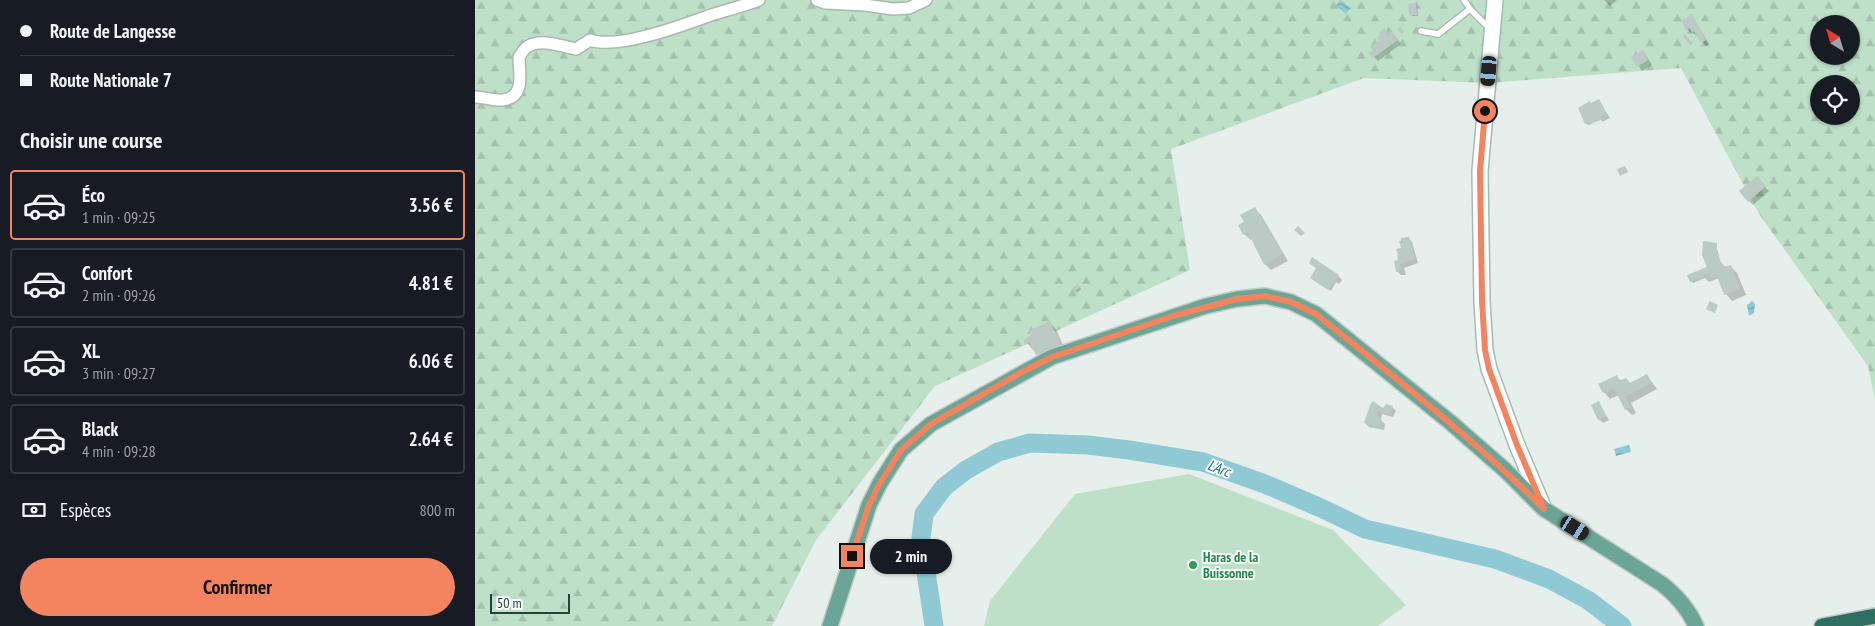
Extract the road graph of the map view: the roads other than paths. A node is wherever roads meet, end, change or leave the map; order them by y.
1 (759, 0) edge
2 (817, 0) edge
3 (926, 0) edge
4 (1464, 0) edge
5 (1495, 0) edge
6 (1471, 10) junction
7 (1421, 31) dead end
8 (1492, 32) junction
9 (475, 97) edge
10 (880, 483) junction
11 (1544, 509) junction
12 (1875, 616) edge
13 (829, 626) edge
14 (839, 626) edge
15 (1696, 626) edge
16 (1821, 626) edge

1 - 9 street
2 - 3 street
4 - 6 lane
5 - 8 street
6 - 7 lane
6 - 8 lane
8 - 11 street
10 - 11 main road
10 - 13 main road
10 - 14 main road
11 - 15 main road
12 - 16 highway

